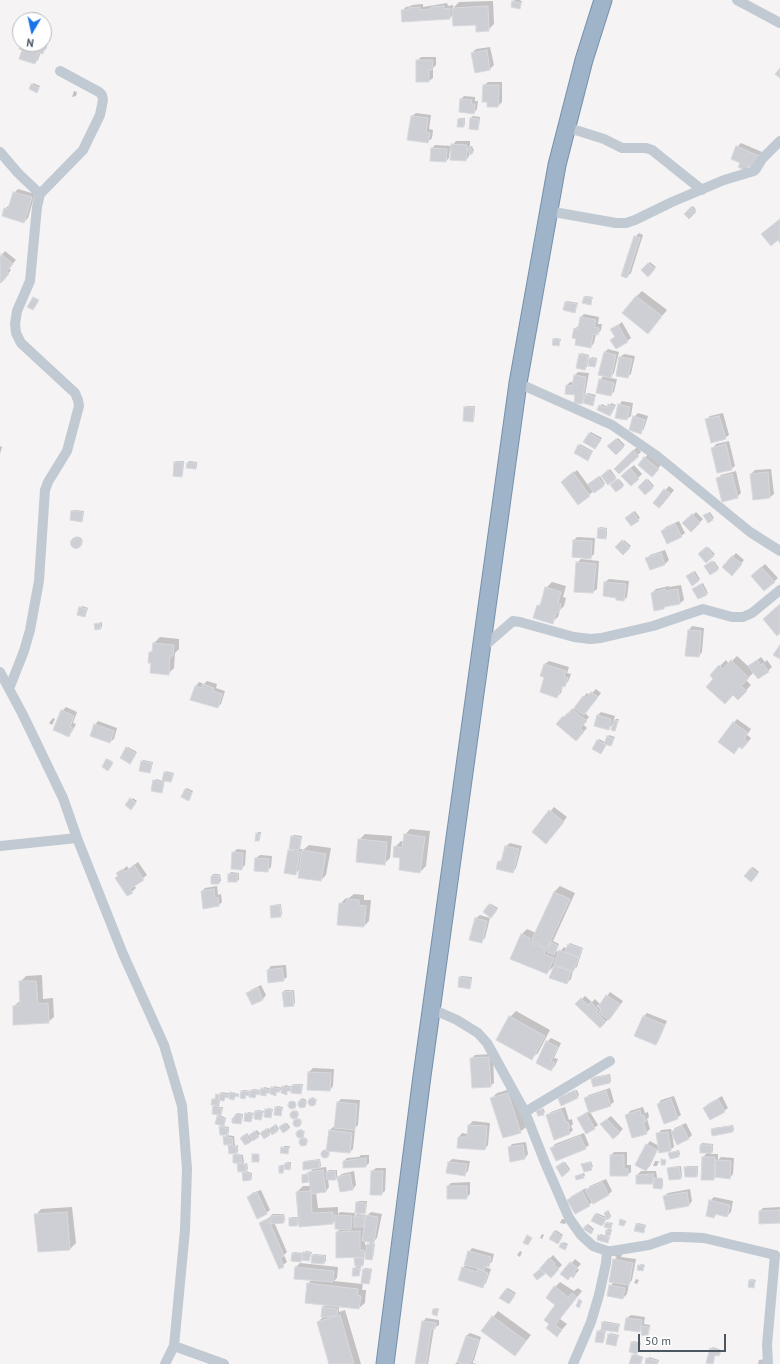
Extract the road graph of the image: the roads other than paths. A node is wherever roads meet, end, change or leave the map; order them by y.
1 (603, 0) edge
2 (736, 0) edge
3 (780, 23) edge
4 (60, 71) dead end
5 (566, 127) junction
6 (780, 141) edge
7 (0, 152) edge
8 (702, 190) junction
9 (40, 194) junction
10 (548, 211) junction
11 (518, 383) junction
12 (780, 551) edge
13 (780, 590) edge
14 (481, 649) junction
15 (0, 672) edge
16 (9, 689) junction
17 (77, 838) junction
18 (0, 846) edge
19 (432, 1009) junction
20 (610, 1061) dead end
21 (524, 1112) junction
22 (607, 1251) junction
23 (174, 1346) junction
24 (164, 1364) edge
25 (224, 1364) edge
26 (385, 1364) edge
27 (573, 1364) edge
28 (768, 1364) edge

1 - 5 highway
2 - 3 street
4 - 9 street
5 - 8 street
5 - 10 highway
6 - 8 street
7 - 9 street
8 - 10 street
9 - 16 street
10 - 11 highway
11 - 12 street
11 - 14 highway
13 - 14 street
14 - 19 highway
15 - 16 street
16 - 17 street
17 - 18 street
17 - 23 street
19 - 21 street
19 - 26 highway
20 - 21 street
21 - 22 street
22 - 27 street
22 - 28 street
23 - 24 street
23 - 25 street

